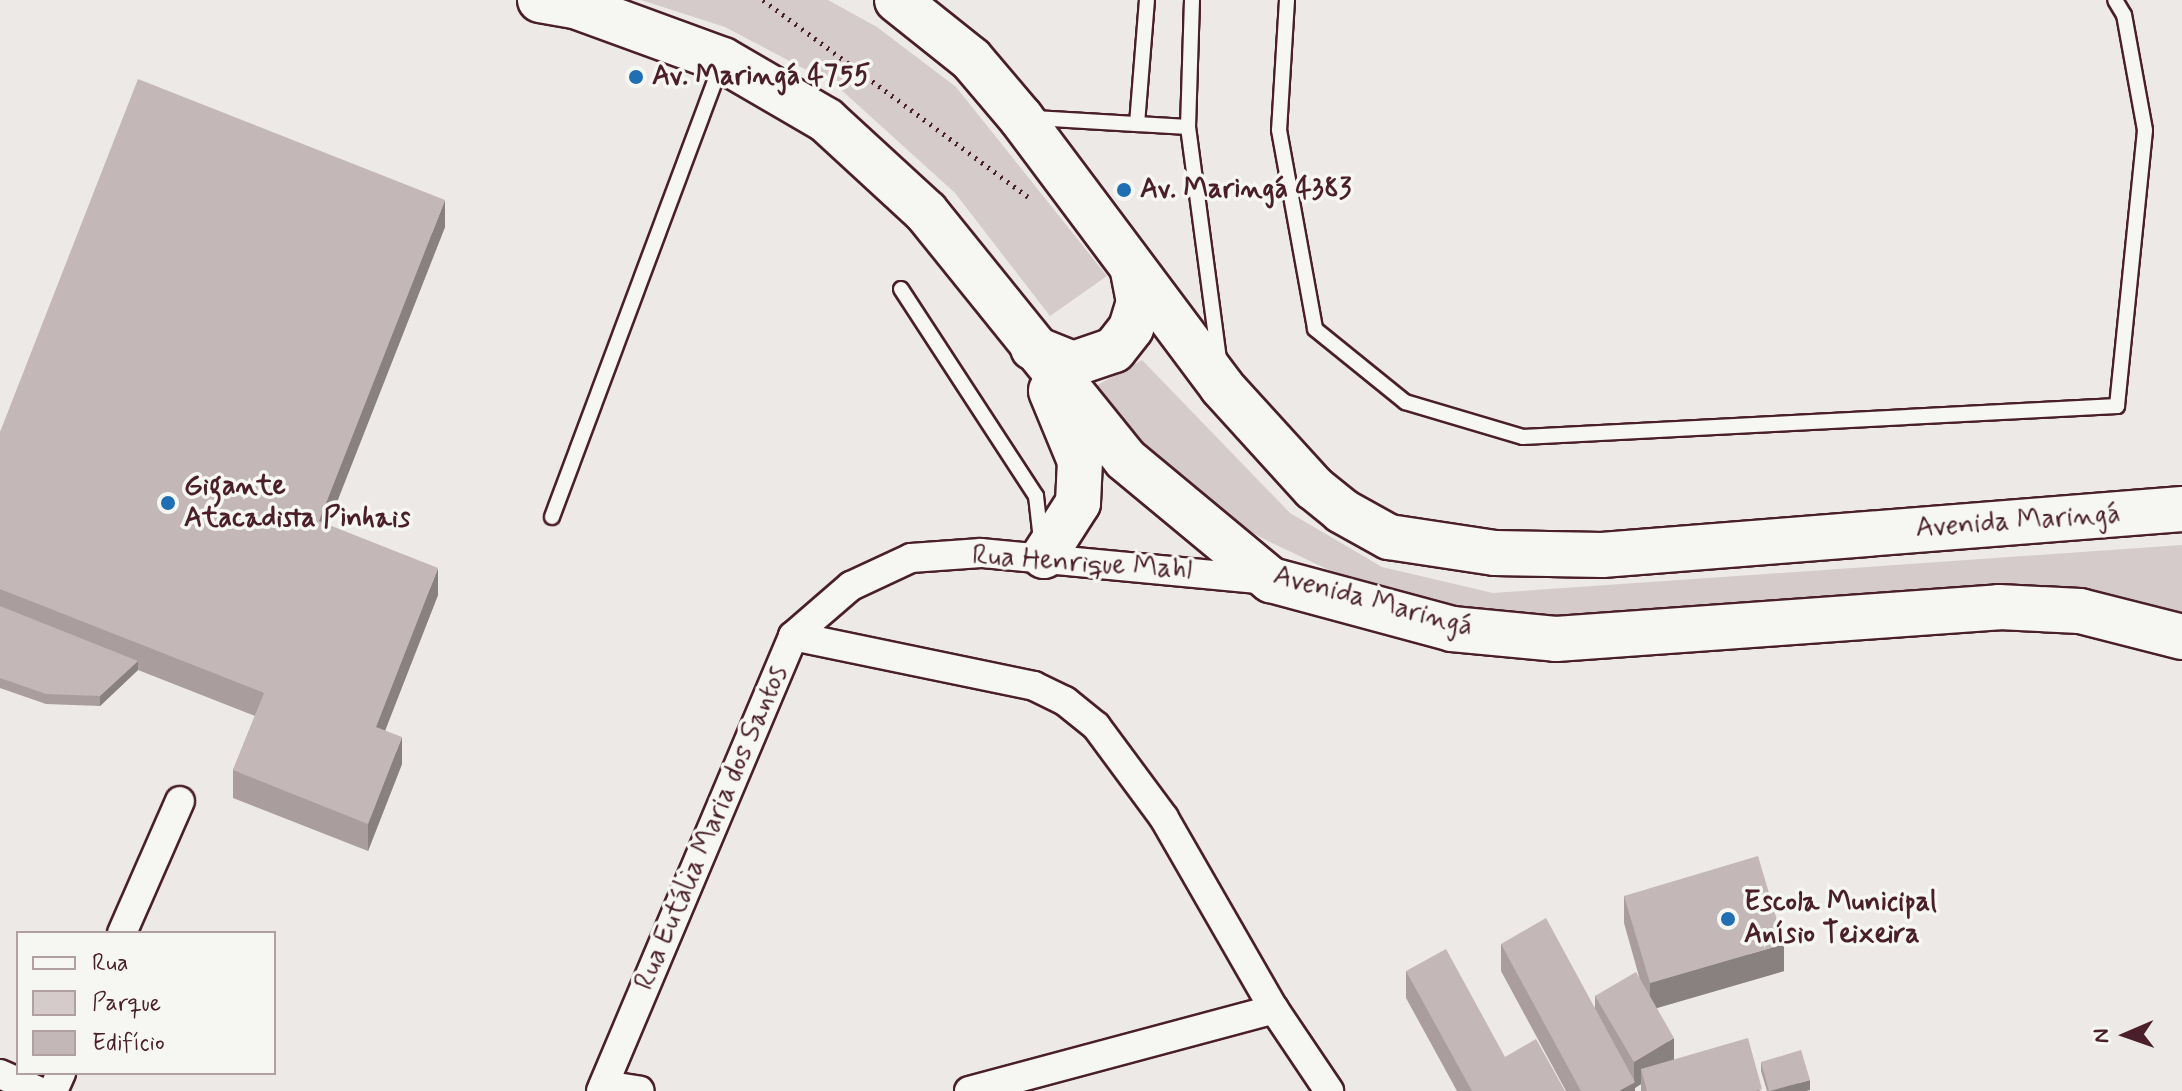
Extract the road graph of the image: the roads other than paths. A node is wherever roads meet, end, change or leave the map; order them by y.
1 (540, 0) edge
2 (897, 0) edge
3 (1147, 0) edge
4 (1192, 0) edge
5 (1287, 0) edge
6 (2115, 0) edge
7 (723, 60) junction
8 (1021, 118) junction
9 (1137, 124) junction
10 (1188, 127) junction
11 (1133, 271) junction
12 (901, 289) dead end
13 (1033, 348) junction
14 (1222, 387) junction
15 (2182, 509) edge
16 (552, 517) dead end
17 (1044, 556) junction
18 (1271, 580) junction
19 (851, 586) joint
20 (793, 636) junction
21 (2182, 637) edge
22 (180, 801) dead end
23 (123, 931) edge
24 (1274, 1009) junction
25 (0, 1074) edge
26 (603, 1088) edge
27 (38, 1091) edge
28 (640, 1091) edge
29 (969, 1091) edge
30 (1329, 1091) edge

1 - 7 main road, Avenida Maringá
2 - 8 main road, Avenida Maringá
3 - 9 lane
4 - 10 lane
5 - 6 lane
7 - 13 main road, Avenida Maringá
7 - 16 lane
8 - 9 lane
8 - 11 main road, Avenida Maringá
9 - 10 lane
10 - 14 lane
11 - 13 main road
11 - 14 main road, Avenida Maringá
12 - 17 lane
13 - 17 main road
13 - 18 main road, Avenida Maringá
14 - 15 main road, Avenida Maringá
17 - 18 street, Rua Henrique Mahl
17 - 19 street, Rua Henrique Mahl
18 - 21 main road, Avenida Maringá
19 - 20 street, Rua Eutália Maria dos Santos
20 - 24 street
20 - 26 street, Rua Eutália Maria dos Santos
22 - 23 street
24 - 29 street
24 - 30 street
25 - 27 street
26 - 28 street

